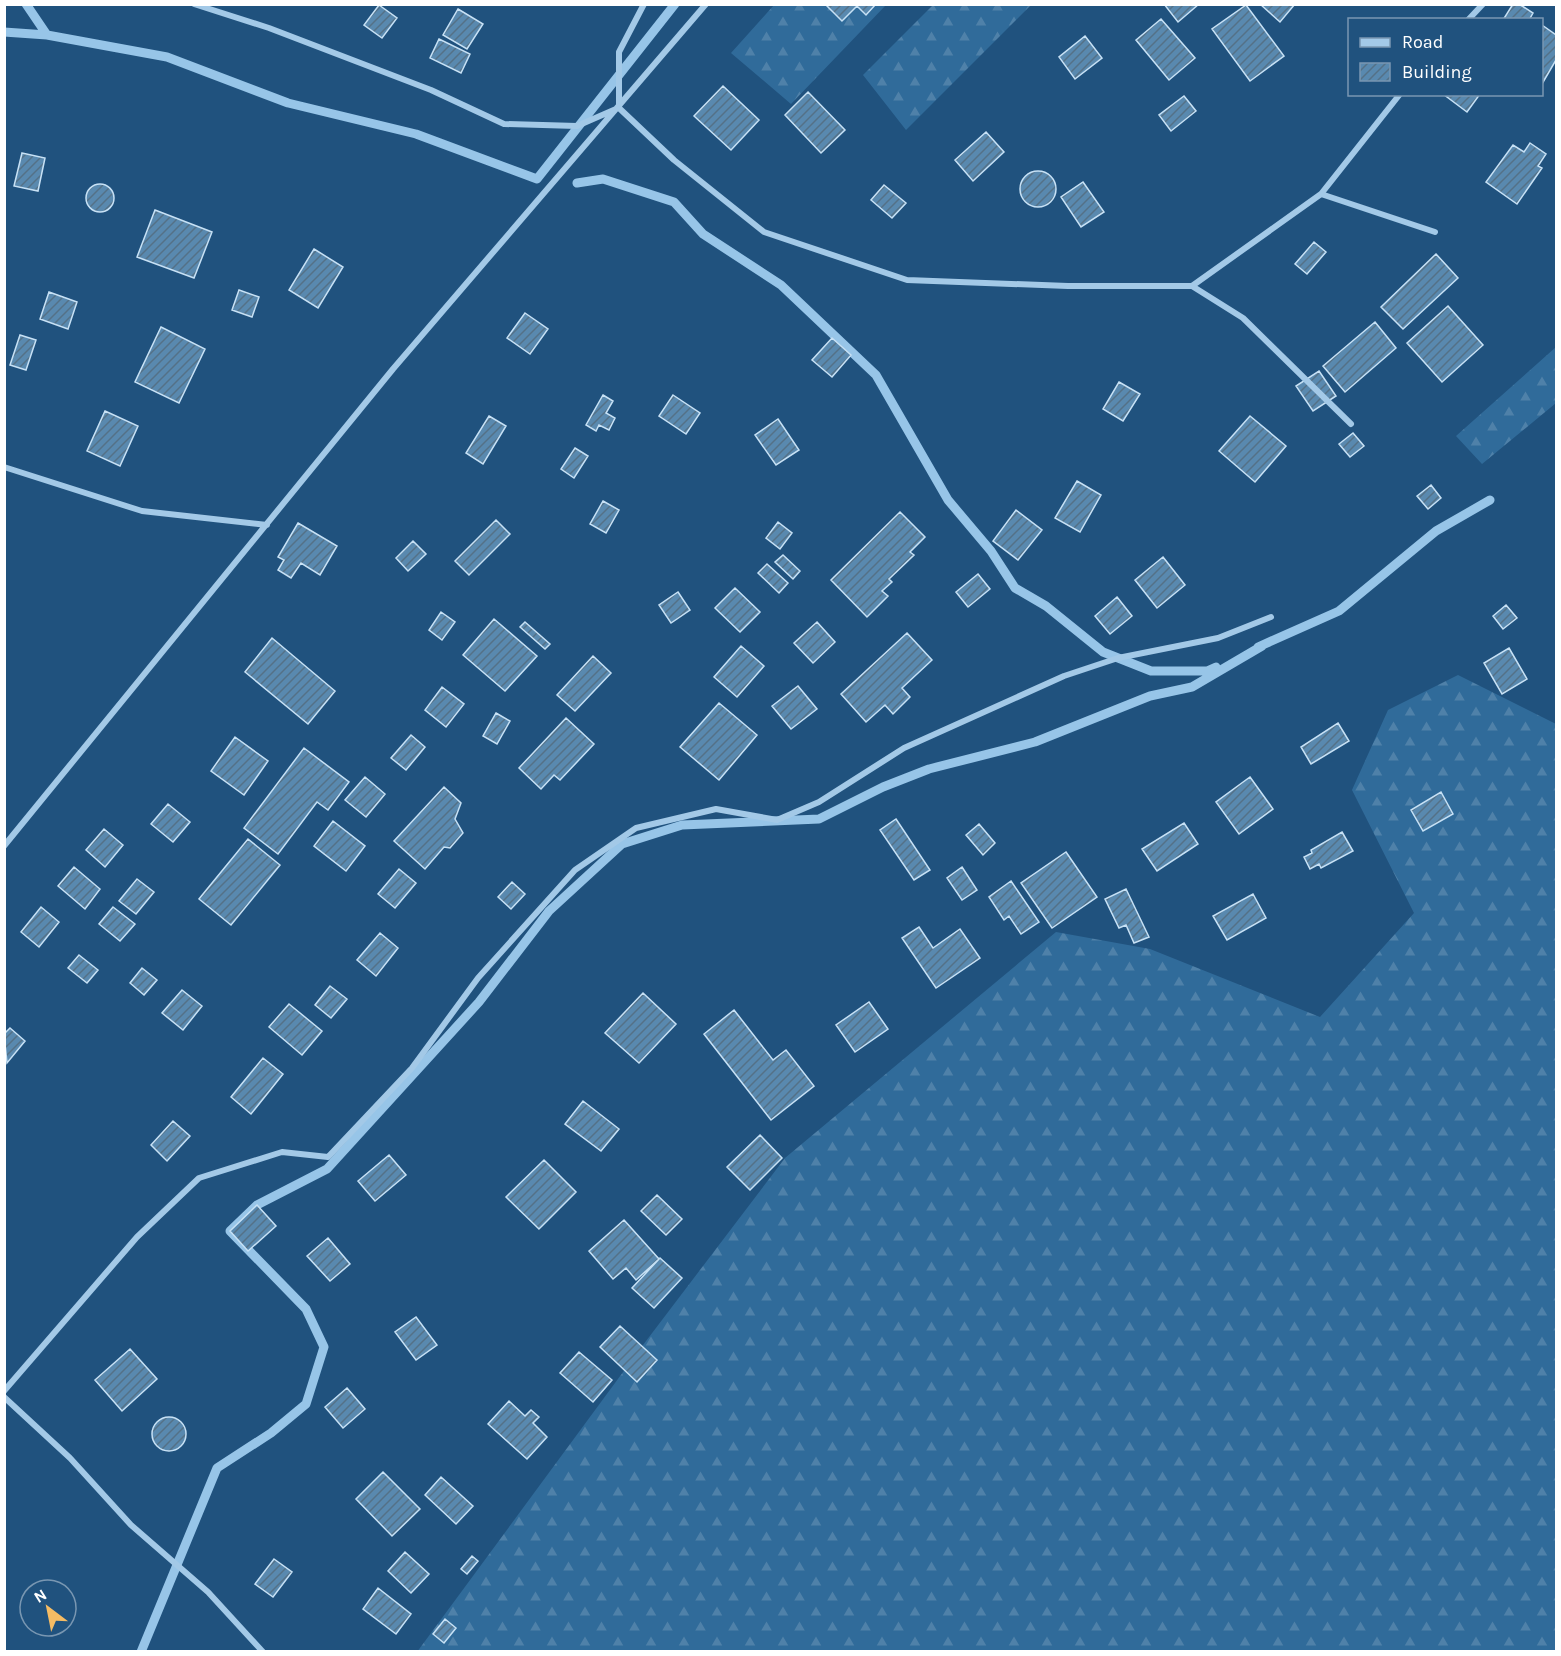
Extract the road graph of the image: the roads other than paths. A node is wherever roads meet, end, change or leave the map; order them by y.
1 (194, 4) edge
2 (644, 4) edge
3 (706, 4) edge
4 (1483, 4) edge
5 (1470, 18) edge
6 (1398, 96) edge
7 (619, 108) junction
8 (1321, 194) junction
9 (1434, 232) dead end
10 (1192, 286) junction
11 (1351, 424) dead end
12 (4, 467) edge
13 (267, 525) junction
14 (1271, 617) dead end
15 (4, 846) edge
16 (4, 1391) edge
17 (4, 1397) edge
18 (263, 1652) edge

1 - 7 street
2 - 7 street
3 - 7 street
4 - 5 street
6 - 8 street
7 - 10 street
7 - 13 street
8 - 9 street
8 - 10 street
10 - 11 street
12 - 13 street
13 - 15 street
14 - 16 street
17 - 18 street

